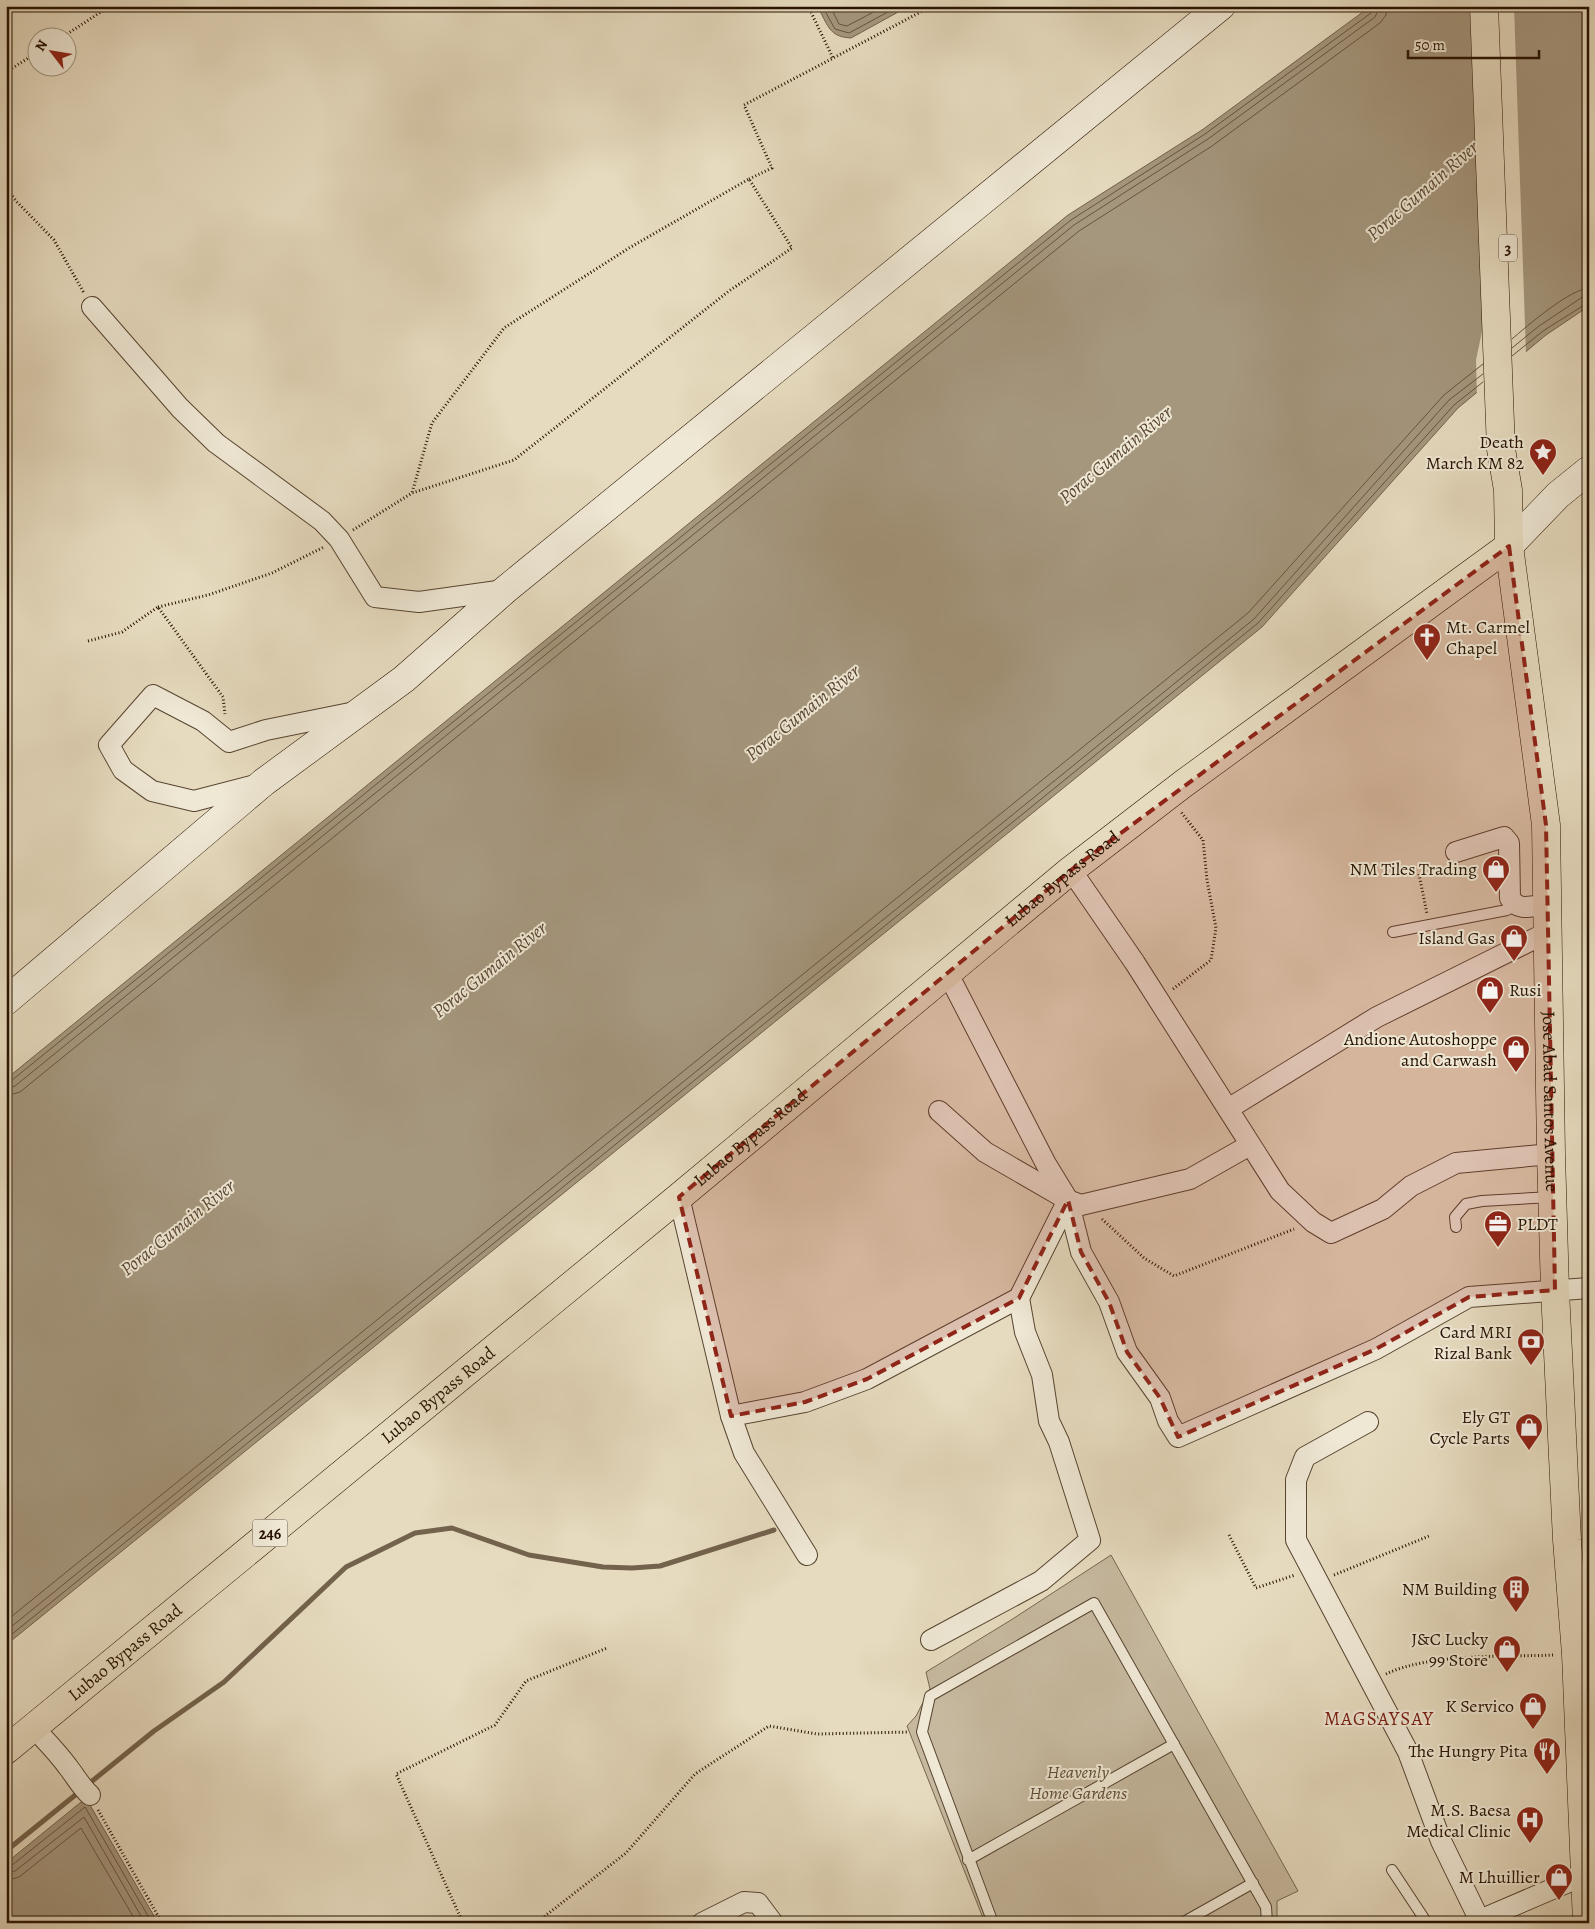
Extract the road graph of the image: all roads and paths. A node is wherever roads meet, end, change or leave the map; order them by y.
1 (110, 6) edge
2 (808, 6) edge
3 (932, 6) edge
4 (1221, 6) edge
5 (1484, 6) edge
6 (1502, 6) edge
7 (76, 28) edge
8 (28, 58) edge
9 (833, 58) junction
10 (6, 72) edge
11 (749, 179) junction
12 (6, 188) edge
13 (92, 307) joint
14 (1589, 470) edge
15 (1589, 480) edge
16 (1508, 490) junction
17 (412, 493) junction
18 (1558, 495) junction
19 (339, 539) junction
20 (1509, 546) junction
21 (505, 590) junction
22 (158, 607) junction
23 (88, 640) dead end
24 (357, 712) junction
25 (229, 742) junction
26 (264, 782) junction
27 (1168, 796) junction
28 (1456, 852) dead end
29 (1072, 870) junction
30 (1419, 874) dead end
31 (1546, 904) junction
32 (1515, 906) junction
33 (1430, 924) junction
34 (1393, 932) dead end
35 (1546, 933) junction
36 (947, 972) junction
37 (1169, 992) dead end
38 (6, 1001) edge
39 (1228, 1110) junction
40 (939, 1111) dead end
41 (1250, 1145) junction
42 (1550, 1154) junction
43 (679, 1197) junction
44 (1552, 1197) junction
45 (1074, 1203) junction
46 (1313, 1222) junction
47 (1456, 1227) dead end
48 (1589, 1288) edge
49 (1555, 1290) junction
50 (1018, 1298) junction
51 (730, 1416) junction
52 (1368, 1422) dead end
53 (1229, 1535) dead end
54 (1429, 1536) dead end
55 (807, 1555) dead end
56 (1312, 1569) junction
57 (1330, 1602) junction
58 (931, 1640) dead end
59 (607, 1648) dead end
60 (1576, 1654) junction
61 (1372, 1681) junction
62 (34, 1728) junction
63 (922, 1732) junction
64 (1174, 1744) junction
65 (6, 1750) edge
66 (85, 1790) joint
67 (1586, 1857) edge
68 (968, 1860) junction
69 (1392, 1870) dead end
70 (1253, 1884) junction
71 (1476, 1921) edge
72 (162, 1923) edge
73 (463, 1923) edge
74 (536, 1923) edge
75 (702, 1923) edge
76 (773, 1923) edge
77 (992, 1923) edge
78 (1182, 1923) edge
79 (1267, 1923) edge
80 (1427, 1923) edge
81 (1587, 1923) edge

1 - 7 path
2 - 9 path
3 - 9 path
4 - 21 street
5 - 16 main road, Jose Abad Santos Avenue / 3
6 - 16 main road, Jose Abad Santos Avenue / 3
8 - 10 path
9 - 11 path
11 - 17 path
11 - 17 path
12 - 13 path
13 - 19 street
14 - 18 street
15 - 18 street
16 - 20 main road, Jose Abad Santos Avenue / 3
17 - 19 path
18 - 20 street
19 - 21 street
19 - 22 path
20 - 27 main road, Lubao Bypass Road
20 - 31 main road, Jose Abad Santos Avenue / 3
21 - 24 street
22 - 23 path
22 - 25 path
24 - 25 street
24 - 26 street
25 - 26 street
26 - 38 street
27 - 29 main road, Lubao Bypass Road
27 - 37 path
28 - 32 street
29 - 36 main road, Lubao Bypass Road
29 - 39 street
30 - 33 path
31 - 32 street
31 - 35 main road, Jose Abad Santos Avenue / 3
32 - 33 lane
33 - 34 lane
35 - 39 street
35 - 42 main road, Jose Abad Santos Avenue / 3
36 - 43 main road, Lubao Bypass Road
36 - 45 street
39 - 41 street
40 - 45 street
41 - 45 street
41 - 46 street
42 - 44 main road, Jose Abad Santos Avenue / 3
42 - 46 street
43 - 51 street
43 - 62 main road, Lubao Bypass Road / 246
44 - 47 lane
44 - 49 main road, Jose Abad Santos Avenue / 3
45 - 46 path
45 - 49 street
45 - 50 street
48 - 49 street
49 - 60 main road, Jose Abad Santos Avenue / 3
50 - 51 street
50 - 58 street
51 - 55 street
52 - 56 street
53 - 56 path
54 - 57 path
56 - 57 street
57 - 61 street
59 - 73 path
60 - 61 path
60 - 67 main road, Jose Abad Santos Avenue / 3
61 - 71 street
62 - 65 main road, Lubao Bypass Road / 246
62 - 66 street
63 - 64 lane
63 - 68 lane
63 - 74 path
64 - 68 lane
64 - 70 lane
66 - 72 path
67 - 71 street
67 - 81 main road, Jose Abad Santos Avenue / 3
68 - 77 lane
69 - 80 lane
70 - 78 lane
70 - 79 lane
75 - 76 street

